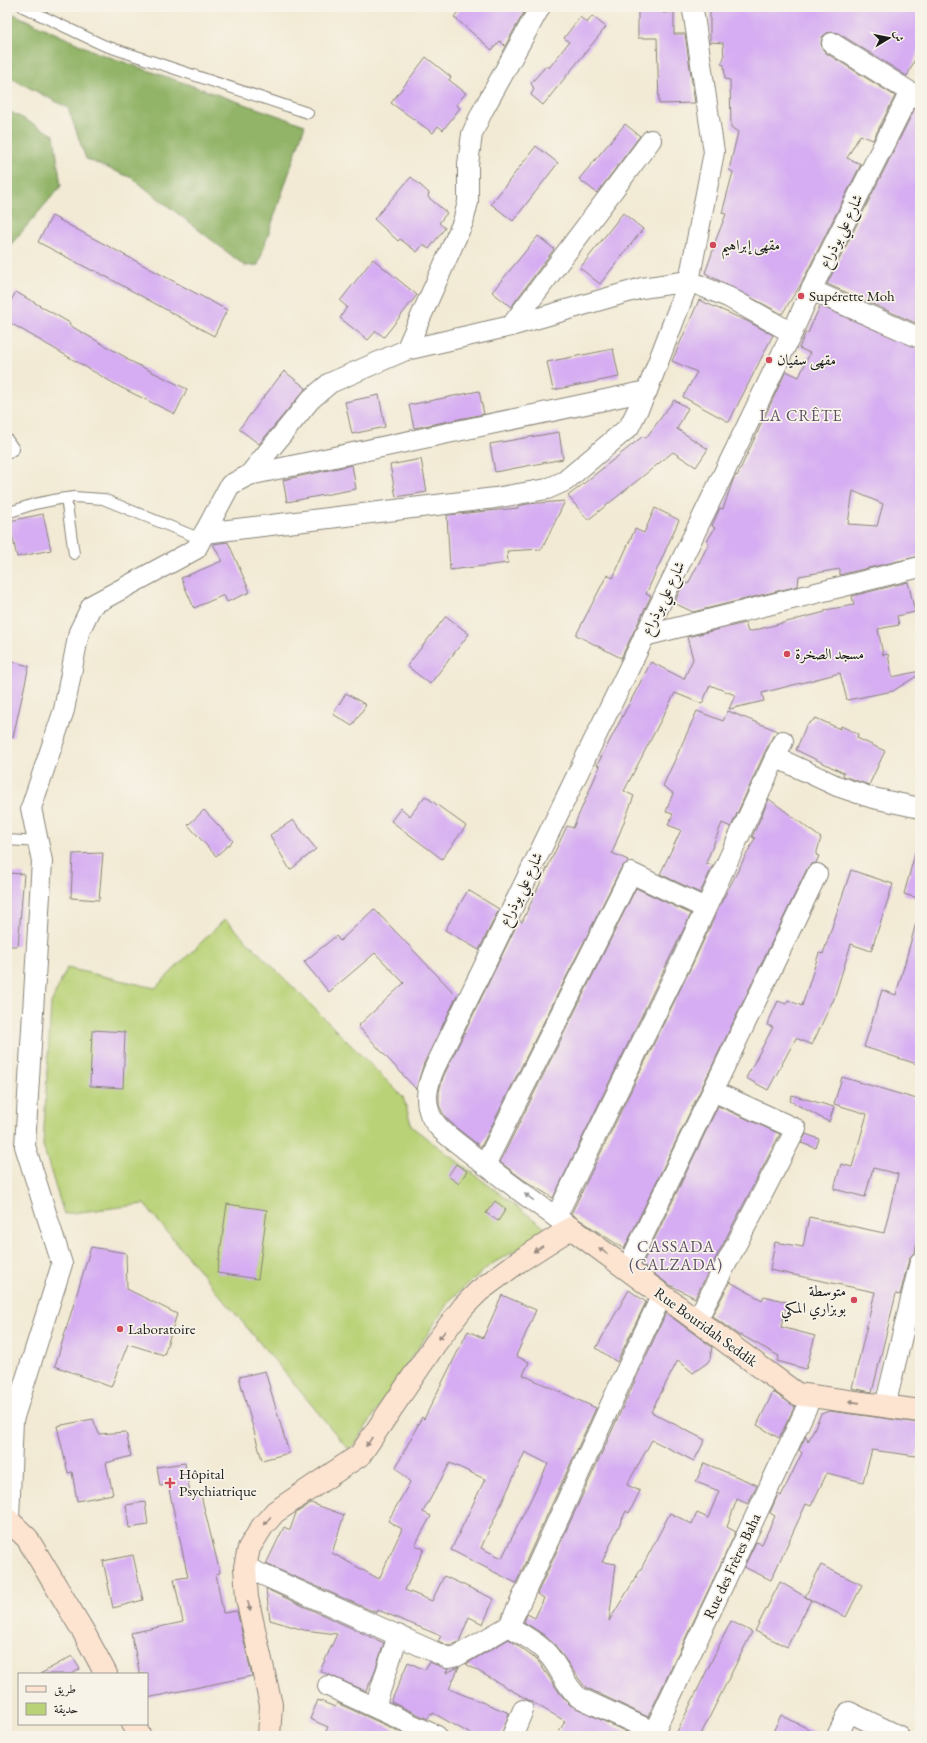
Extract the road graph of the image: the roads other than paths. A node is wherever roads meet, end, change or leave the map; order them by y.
1 (23, 7) edge
2 (540, 7) edge
3 (692, 7) edge
4 (832, 43) dead end
5 (308, 113) dead end
6 (651, 140) dead end
7 (689, 282) junction
8 (811, 290) junction
9 (511, 326) junction
10 (792, 333) junction
11 (920, 338) edge
12 (406, 350) junction
13 (647, 392) junction
14 (7, 439) edge
15 (7, 454) edge
16 (249, 475) junction
17 (66, 498) junction
18 (7, 513) edge
19 (203, 536) junction
20 (74, 554) dead end
21 (920, 567) edge
22 (644, 636) junction
23 (920, 808) edge
24 (7, 840) edge
25 (38, 842) junction
26 (817, 874) dead end
27 (705, 908) junction
28 (713, 1091) junction
29 (428, 1106) joint
30 (485, 1165) junction
31 (564, 1223) junction
32 (920, 1262) edge
33 (627, 1269) junction
34 (662, 1295) junction
35 (697, 1320) junction
36 (812, 1396) junction
37 (885, 1406) junction
38 (920, 1411) edge
39 (8, 1519) edge
40 (245, 1567) junction
41 (509, 1626) junction
42 (398, 1635) junction
43 (105, 1673) edge
44 (328, 1686) dead end
45 (375, 1707) junction
46 (524, 1710) dead end
47 (134, 1725) edge
48 (518, 1734) edge
49 (653, 1734) edge
50 (140, 1736) edge
51 (270, 1736) edge
52 (437, 1736) edge
53 (837, 1736) edge
54 (899, 1736) edge

1 - 5 lane
2 - 12 street
3 - 7 street
4 - 8 street, شارع علي بوذراع
6 - 9 street
7 - 9 street
7 - 10 street
7 - 13 street
8 - 10 street, شارع علي بوذراع
8 - 11 street
9 - 12 street
10 - 22 street, شارع علي بوذراع
12 - 16 street
13 - 16 street
13 - 19 street
14 - 15 lane
16 - 19 street
17 - 18 lane
17 - 19 lane
17 - 20 lane
19 - 25 street
21 - 22 street
22 - 29 street, شارع علي بوذراع
23 - 27 street
24 - 25 lane
25 - 39 street
26 - 28 street
27 - 30 street
27 - 31 street
28 - 33 street
28 - 35 street
29 - 30 street, Rue Bouridah Seddik
31 -> 30 street, Rue Bouridah Seddik
33 -> 31 main road, Rue Bouridah Seddik
31 -> 40 main road
32 - 37 street
33 - 34 main road, Rue Bouridah Seddik
34 - 35 main road, Rue Bouridah Seddik
34 - 41 street
35 - 36 main road, Rue Bouridah Seddik
37 -> 36 main road, Rue Bouridah Seddik
36 - 49 street, Rue des Frères Baha
37 - 38 main road, Rue Bouridah Seddik
39 - 43 main road
40 - 42 street
40 -> 51 main road
41 - 42 street
41 - 49 street
42 - 45 street
44 - 45 street
45 - 52 street
46 - 48 street
47 - 50 main road
53 - 54 street

